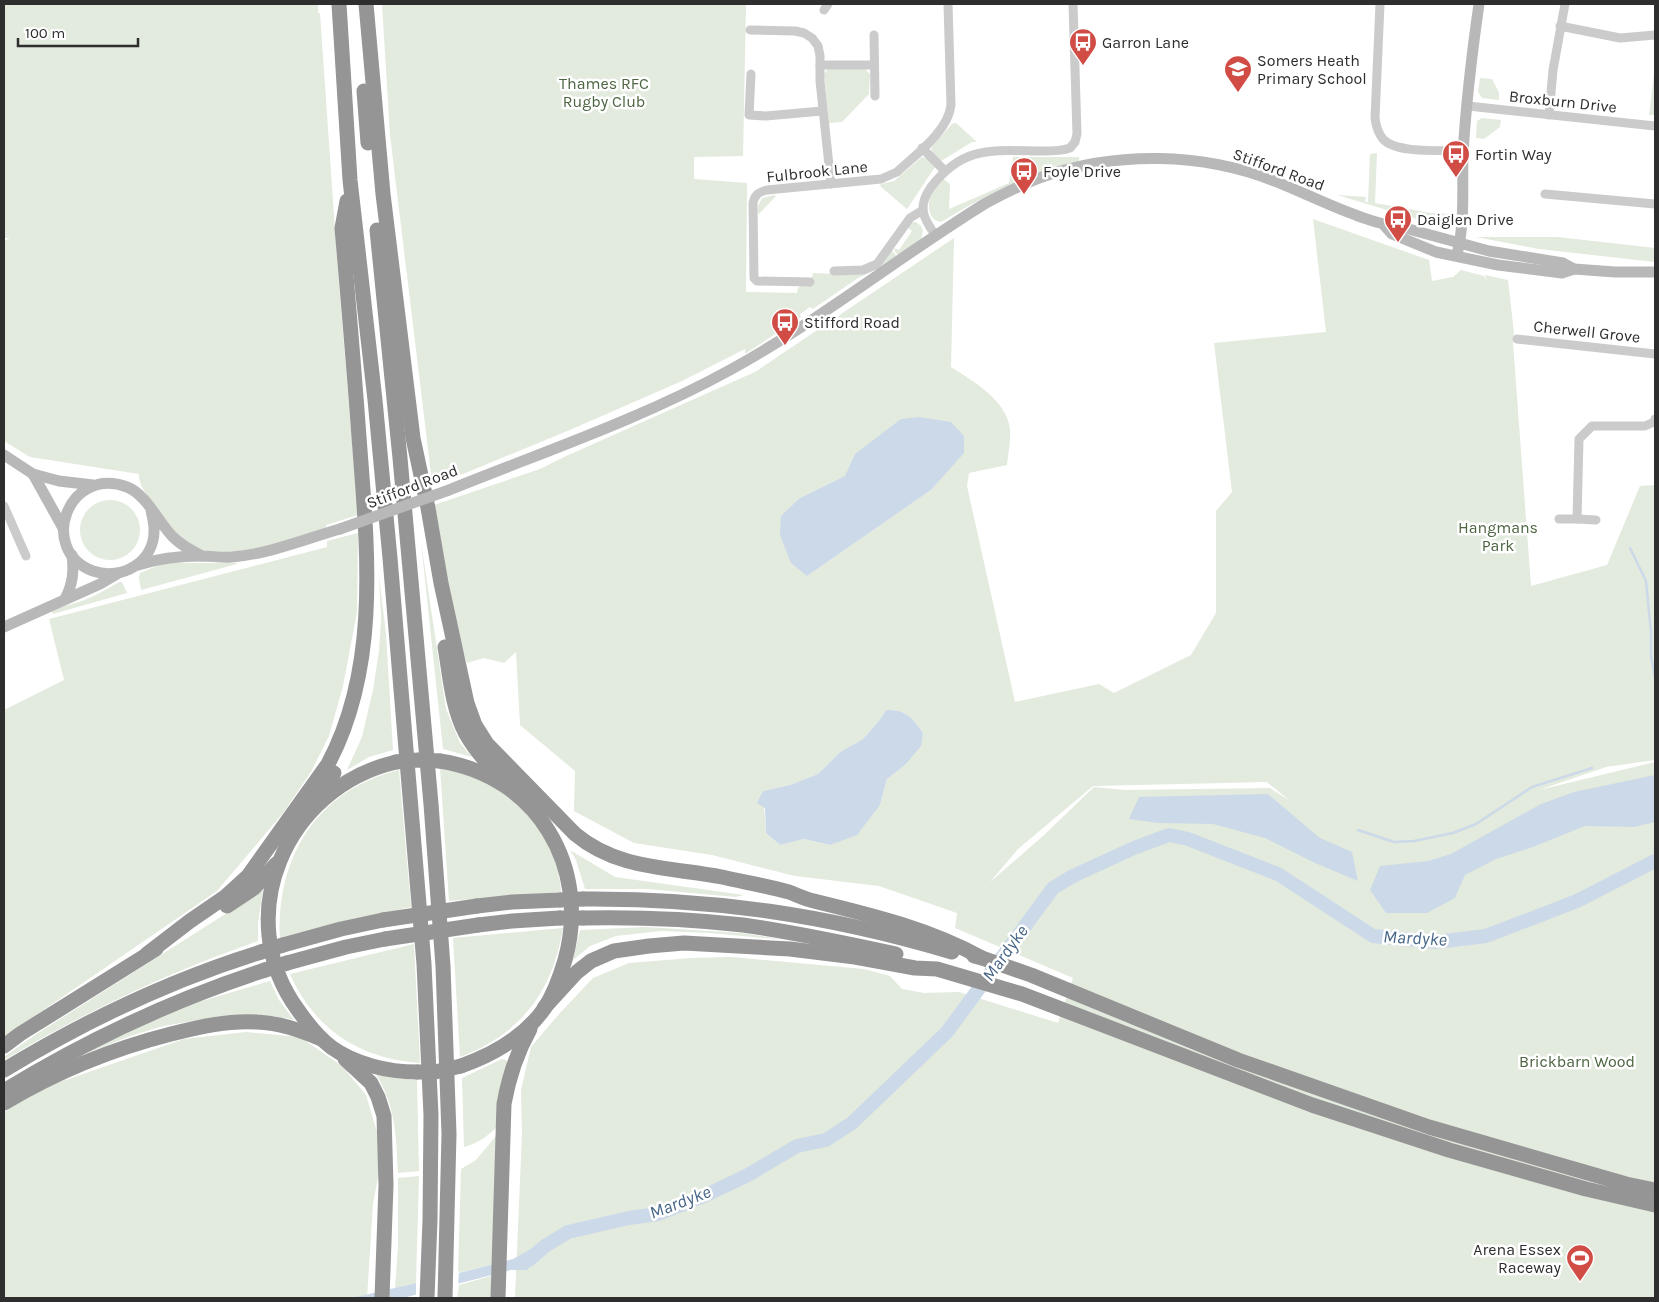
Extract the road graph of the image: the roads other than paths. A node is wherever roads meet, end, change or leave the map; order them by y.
1 (339, 4) edge
2 (358, 4) edge
3 (366, 4) edge
4 (948, 4) edge
5 (1073, 4) edge
6 (1380, 4) edge
7 (1479, 4) edge
8 (1565, 4) edge
9 (1560, 26) junction
10 (750, 30) dead end
11 (874, 35) dead end
12 (1655, 35) edge
13 (820, 65) junction
14 (874, 65) junction
15 (751, 74) dead end
16 (875, 96) dead end
17 (1468, 106) junction
18 (822, 111) junction
19 (1549, 115) junction
20 (1655, 126) edge
21 (922, 148) junction
22 (1464, 151) junction
23 (945, 172) junction
24 (350, 180) junction
25 (831, 184) junction
26 (1545, 194) dead end
27 (1655, 204) edge
28 (923, 210) junction
29 (1384, 225) junction
30 (936, 236) junction
31 (1459, 243) junction
32 (1456, 256) junction
33 (1574, 269) junction
34 (834, 270) dead end
35 (1655, 272) edge
36 (810, 282) dead end
37 (362, 296) junction
38 (1516, 339) dead end
39 (1655, 354) edge
40 (393, 390) junction
41 (1655, 419) edge
42 (4, 455) edge
43 (34, 474) junction
44 (93, 485) junction
45 (4, 505) edge
46 (151, 510) junction
47 (1559, 519) dead end
48 (1577, 519) junction
49 (1596, 520) dead end
50 (63, 528) junction
51 (72, 555) junction
52 (26, 556) dead end
53 (202, 556) junction
54 (136, 566) junction
55 (117, 574) junction
56 (65, 599) junction
57 (4, 627) edge
58 (523, 799) junction
59 (535, 810) junction
60 (304, 818) junction
61 (281, 857) junction
62 (808, 899) junction
63 (926, 939) junction
64 (147, 954) junction
65 (917, 964) junction
66 (542, 1011) junction
67 (327, 1043) junction
68 (4, 1046) edge
69 (4, 1070) edge
70 (4, 1091) edge
71 (4, 1103) edge
72 (1598, 1175) junction
73 (1655, 1182) edge
74 (1586, 1189) junction
75 (1655, 1190) edge
76 (1655, 1205) edge
77 (1655, 1212) edge
78 (382, 1298) edge
79 (427, 1298) edge
80 (445, 1298) edge
81 (498, 1298) edge

1 - 24 highway
2 - 40 highway
3 - 62 highway
4 - 21 street, Fulbrook Lane
5 - 23 street
6 - 22 street
7 - 17 main road
8 - 9 street
9 - 12 street
9 - 19 street
10 - 13 street
11 - 14 street
13 - 14 street
13 - 18 street
14 - 16 street
15 - 18 street
17 - 19 street, Broxburn Drive
17 - 22 main road
18 - 25 street
19 - 20 street, Broxburn Drive
21 - 23 street
21 - 25 street, Fulbrook Lane
22 - 31 main road
23 - 28 street
24 - 37 highway
24 - 64 highway
25 - 36 street, Fulbrook Lane
26 - 27 street
28 - 30 street
28 - 34 street
29 - 30 main road, Stifford Road
29 - 31 main road, Stifford Road
29 - 32 main road, Stifford Road
30 - 53 main road, Stifford Road, bridge
31 - 32 main road
31 - 33 main road, Stifford Road
32 - 33 main road, Stifford Road
33 - 35 main road, Stifford Road
37 - 60 highway
37 - 79 highway
38 - 39 street, Cherwell Grove
40 - 58 highway
40 - 80 highway
41 - 48 street
42 - 43 main road
43 - 44 main road
43 - 50 main road
44 - 46 main road
44 - 50 main road
45 - 52 street
46 - 53 main road
46 - 54 main road
47 - 48 street
48 - 49 street
50 - 51 main road
51 - 55 main road
51 - 56 main road
53 - 54 main road, Stifford Road
54 - 55 main road
55 - 56 main road
56 - 57 main road
58 - 59 highway
58 - 60 highway, bridge
59 - 62 highway
59 - 66 highway
60 - 61 highway
61 - 64 highway
61 - 67 highway
62 - 63 highway
63 - 69 highway, bridge
63 - 72 highway
64 - 68 highway
65 - 66 highway
65 - 70 highway, bridge
65 - 74 highway
66 - 67 highway, bridge
66 - 81 highway
67 - 71 highway
67 - 78 highway
72 - 73 highway
72 - 75 highway
74 - 76 highway
74 - 77 highway

